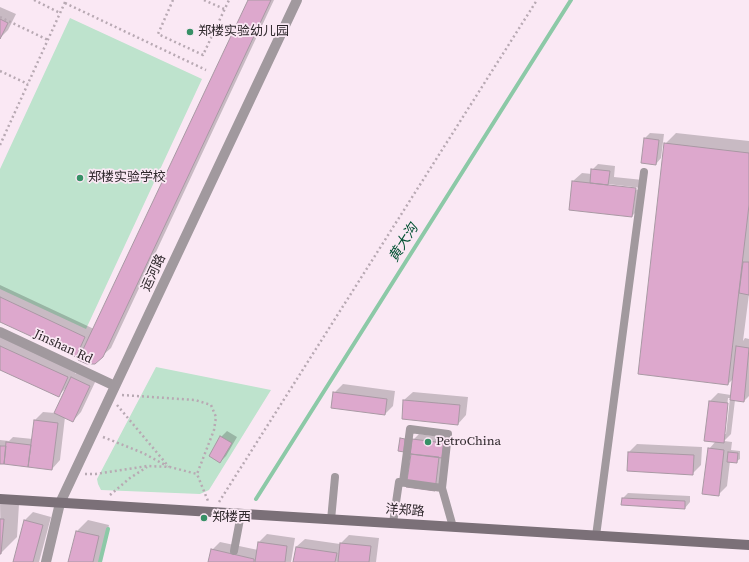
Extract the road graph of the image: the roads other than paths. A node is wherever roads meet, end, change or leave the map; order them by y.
1 (297, 0) edge
2 (644, 172) dead end
3 (0, 332) edge
4 (112, 392) junction
5 (335, 476) dead end
6 (403, 482) junction
7 (442, 488) junction
8 (0, 499) edge
9 (60, 503) junction
10 (242, 514) junction
11 (332, 520) junction
12 (394, 523) junction
13 (453, 527) junction
14 (596, 536) junction
15 (749, 545) edge
16 (234, 551) dead end
17 (46, 562) edge

1 - 4 street, 运河路
2 - 14 lane
3 - 4 street, Jinshan Rd
4 - 9 street, 运河路
5 - 11 lane
6 - 7 lane
6 - 7 lane
6 - 12 lane
7 - 13 lane
8 - 9 main road, 洋郑路
9 - 10 main road, 洋郑路
9 - 17 street, 运河路
10 - 11 main road, 洋郑路
10 - 16 lane
11 - 12 main road, 洋郑路
12 - 13 main road, 洋郑路
13 - 14 main road, 洋郑路
14 - 15 main road, 洋郑路

